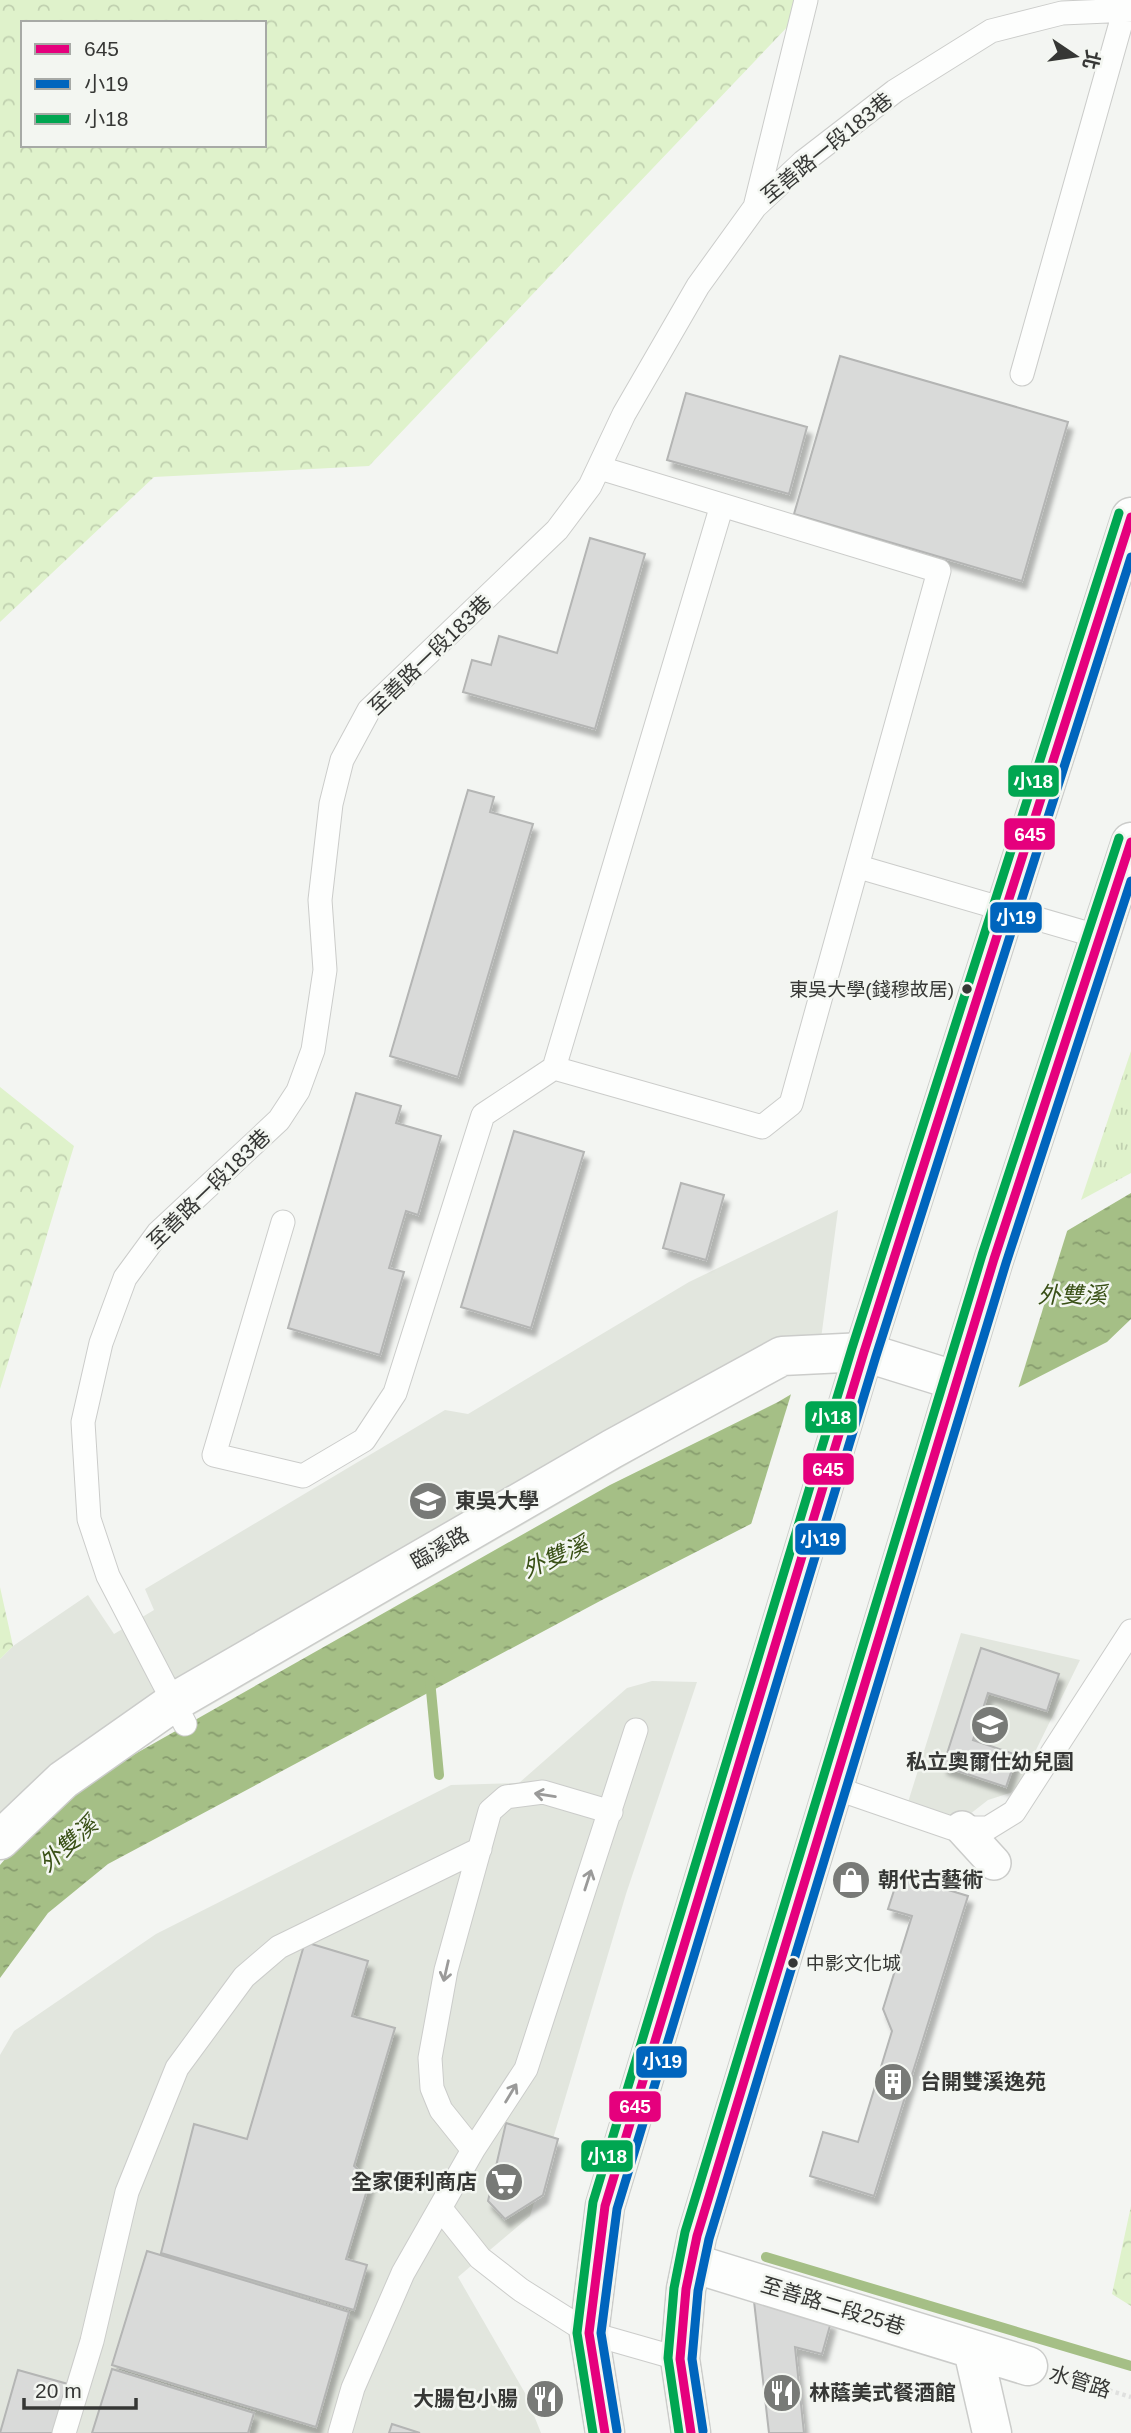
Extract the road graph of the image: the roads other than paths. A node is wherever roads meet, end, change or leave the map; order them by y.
1 (806, 0) edge
2 (1127, 11) edge
3 (755, 207) junction
4 (1022, 374) dead end
5 (600, 468) junction
6 (722, 505) junction
7 (1131, 517) edge
8 (1131, 842) edge
9 (859, 867) junction
10 (1004, 909) junction
11 (1100, 937) junction
12 (554, 1068) junction
13 (284, 1222) dead end
14 (864, 1352) junction
15 (957, 1381) junction
16 (1131, 1631) edge
17 (179, 1713) junction
18 (636, 1730) dead end
19 (832, 1787) junction
20 (611, 1812) junction
21 (962, 1828) junction
22 (0, 1840) edge
23 (480, 1849) junction
24 (994, 1863) dead end
25 (473, 2150) junction
26 (441, 2209) junction
27 (692, 2263) junction
28 (589, 2333) junction
29 (973, 2350) junction
30 (680, 2359) junction
31 (1028, 2366) road end
32 (64, 2433) edge
33 (340, 2433) edge
34 (605, 2433) edge
35 (691, 2433) edge
36 (992, 2433) edge

1 - 3 lane
2 - 3 lane, 至善路一段183巷
2 - 4 lane
3 - 5 lane, 至善路一段183巷
5 - 6 lane
5 - 17 lane, 至善路一段183巷
6 - 9 lane
6 - 12 lane
7 - 10 main road
8 - 11 main road
9 - 10 lane
9 - 12 lane
10 - 11 lane
10 - 14 main road
11 - 15 main road
12 - 13 lane
14 - 15 main road, 臨溪路
14 - 17 main road, 臨溪路
14 - 28 main road
15 - 19 main road
16 - 21 lane
17 - 22 main road, 臨溪路
18 - 20 lane
19 - 21 lane
19 - 27 main road
20 -> 23 lane
25 -> 20 lane
21 - 24 street
23 -> 25 lane
23 - 32 lane
25 - 26 lane
26 - 28 lane
26 - 33 lane
27 - 29 main road, 至善路二段25巷
27 - 30 main road
28 - 30 lane
28 - 34 main road
29 - 31 main road, 至善路二段25巷
29 - 36 main road
30 - 35 main road

